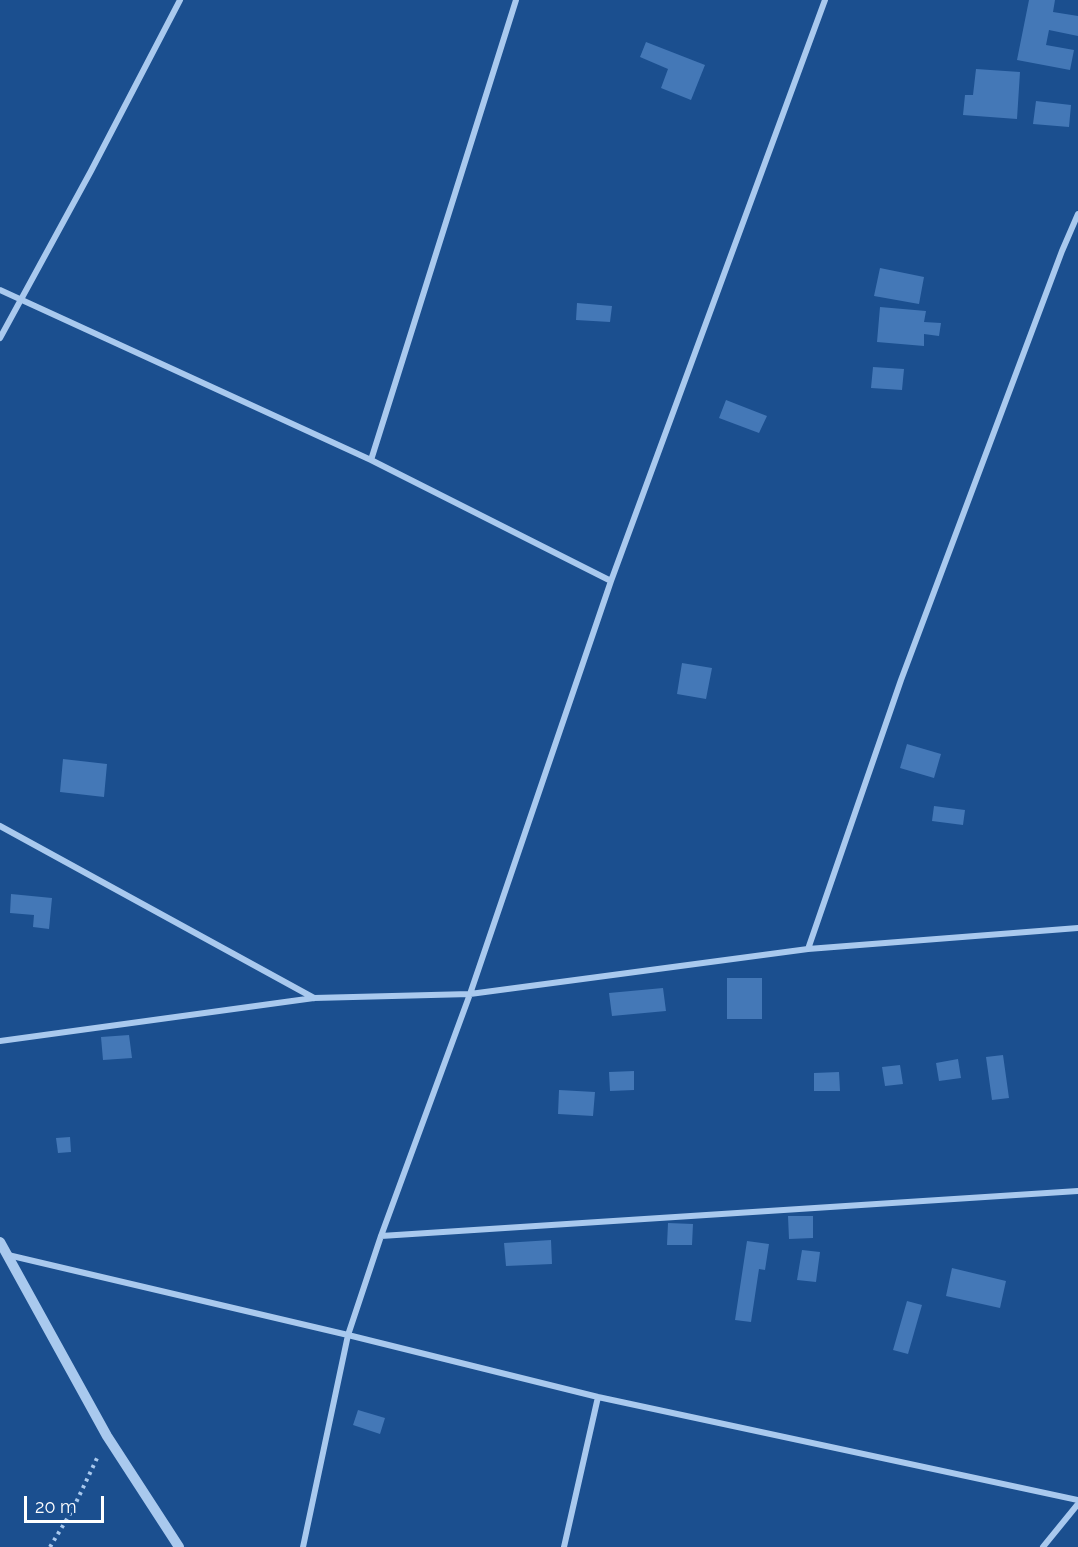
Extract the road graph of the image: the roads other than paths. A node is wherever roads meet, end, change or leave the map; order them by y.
1 (180, 0) edge
2 (516, 0) edge
3 (825, 0) edge
4 (1078, 214) edge
5 (0, 290) edge
6 (21, 301) junction
7 (0, 338) edge
8 (371, 460) junction
9 (611, 581) junction
10 (0, 826) edge
11 (1078, 928) edge
12 (808, 949) junction
13 (470, 994) junction
14 (314, 998) junction
15 (0, 1041) edge
16 (1078, 1191) edge
17 (381, 1236) junction
18 (0, 1242) edge
19 (7, 1255) junction
20 (348, 1335) junction
21 (598, 1397) junction
22 (1078, 1502) edge
23 (179, 1547) edge
24 (303, 1547) edge
25 (564, 1547) edge
26 (1043, 1547) edge

1 - 6 street
2 - 8 street
3 - 9 street
4 - 12 street
5 - 6 street
6 - 7 street
6 - 8 street
8 - 9 street
9 - 13 street
10 - 14 street
11 - 12 street
12 - 13 street
13 - 14 street
13 - 17 street
14 - 15 street
16 - 17 street
17 - 20 street
18 - 19 street
19 - 20 street
19 - 23 street
20 - 21 street
20 - 24 street
21 - 22 street
21 - 25 street
22 - 26 street

